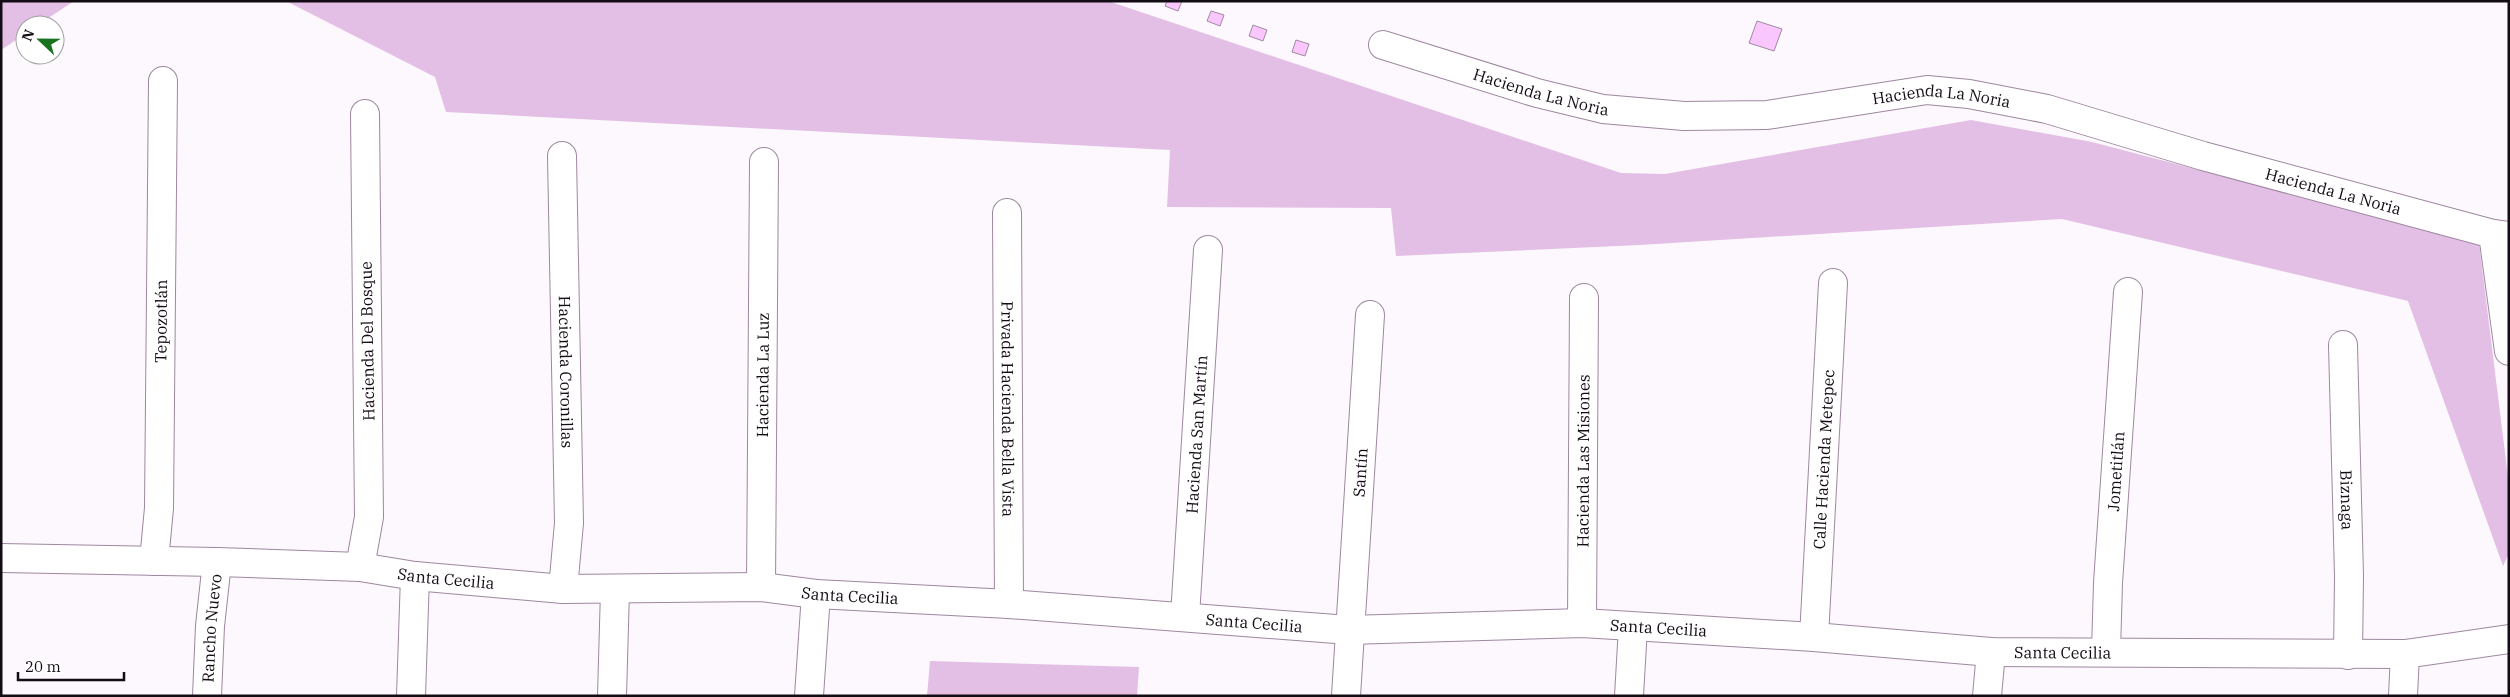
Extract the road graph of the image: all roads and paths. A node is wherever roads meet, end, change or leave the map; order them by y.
1 (1383, 45) dead end
2 (163, 80) dead end
3 (365, 114) dead end
4 (562, 156) dead end
5 (764, 162) dead end
6 (1007, 213) dead end
7 (2501, 235) edge
8 (1208, 250) dead end
9 (1833, 283) dead end
10 (2128, 292) dead end
11 (1584, 298) dead end
12 (1370, 315) dead end
13 (2342, 345) dead end
14 (2509, 350) edge
15 (1, 558) edge
16 (154, 561) junction
17 (217, 562) junction
18 (360, 567) junction
19 (415, 576) junction
20 (761, 587) junction
21 (563, 589) junction
22 (614, 590) junction
23 (816, 594) junction
24 (1009, 604) junction
25 (1185, 616) junction
26 (1582, 623) junction
27 (1633, 627) junction
28 (1349, 630) junction
29 (1814, 636) junction
30 (2509, 638) edge
31 (2106, 651) junction
32 (1991, 652) junction
33 (2405, 654) junction
34 (2348, 655) junction
35 (207, 696) edge
36 (411, 696) edge
37 (612, 696) edge
38 (809, 696) edge
39 (1346, 696) edge
40 (1629, 696) edge
41 (1987, 696) edge
42 (2403, 696) edge

1 - 7 street, Hacienda La Noria
2 - 16 street, Tepozotlán
3 - 18 street, Hacienda Del Bosque
4 - 21 street, Hacienda Coronillas
5 - 20 street, Hacienda La Luz
6 - 24 street, Privada Hacienda Bella Vista
7 - 14 street
8 - 25 street, Hacienda San Martín
9 - 29 street, Calle Hacienda Metepec
10 - 31 street, Jometitlán
11 - 26 street, Hacienda Las Misiones
12 - 28 street, Santín
13 - 34 street, Biznaga
15 - 16 street, Santa Cecilia
16 - 17 street, Santa Cecilia
17 - 18 street, Santa Cecilia
17 - 35 street, Rancho Nuevo
18 - 19 street, Santa Cecilia
19 - 21 street, Santa Cecilia
19 - 36 street
20 - 22 street, Santa Cecilia
20 - 23 street, Santa Cecilia
21 - 22 street, Santa Cecilia
22 - 37 street
23 - 24 street, Santa Cecilia
23 - 38 street
24 - 25 street, Santa Cecilia
25 - 28 street, Santa Cecilia
26 - 27 street, Santa Cecilia
26 - 28 street, Santa Cecilia
27 - 29 street, Santa Cecilia
27 - 40 street
28 - 39 street, Santín
29 - 32 street, Santa Cecilia
30 - 33 street, Santa Cecilia
31 - 32 street, Santa Cecilia
31 - 34 street, Santa Cecilia
32 - 41 street
33 - 34 street, Santa Cecilia
33 - 42 street

